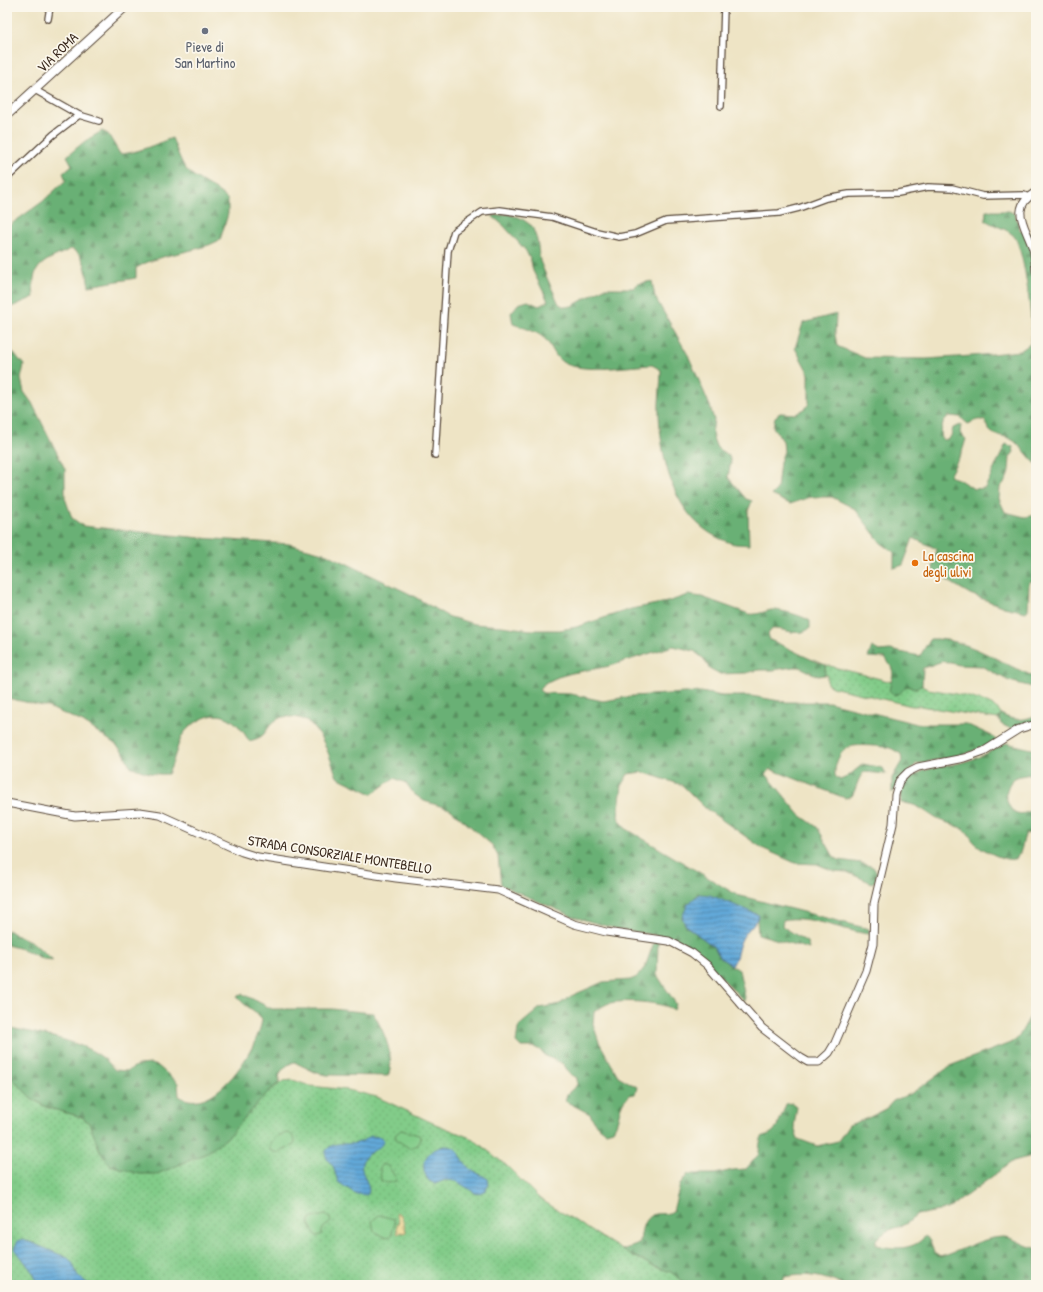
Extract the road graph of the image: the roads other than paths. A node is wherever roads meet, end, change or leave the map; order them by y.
1 (50, 7) edge
2 (125, 7) edge
3 (724, 7) edge
4 (48, 19) dead end
5 (35, 90) junction
6 (721, 106) dead end
7 (79, 114) junction
8 (7, 115) edge
9 (99, 121) dead end
10 (7, 178) edge
11 (1036, 192) edge
12 (1028, 197) junction
13 (1036, 270) edge
14 (435, 455) dead end
15 (1036, 724) edge
16 (7, 804) edge

1 - 4 street
2 - 5 main road, VIA ROMA
3 - 6 street
5 - 7 street
5 - 8 main road, VIA ROMA
7 - 9 street
7 - 10 street
11 - 12 street
12 - 13 street
12 - 14 street
15 - 16 street, STRADA CONSORZIALE MONTEBELLO

